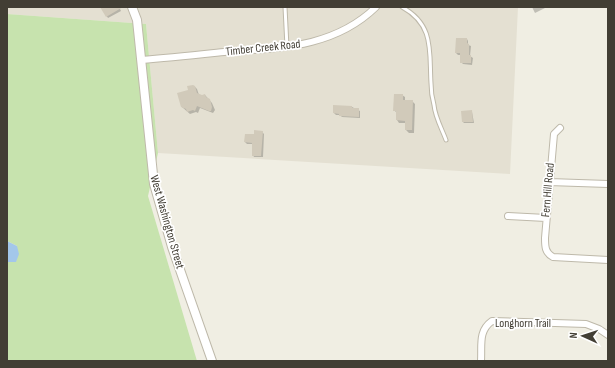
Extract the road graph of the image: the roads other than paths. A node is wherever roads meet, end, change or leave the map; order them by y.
1 (132, 7) edge
2 (285, 7) edge
3 (376, 7) edge
4 (402, 7) edge
5 (287, 47) junction
6 (141, 60) junction
7 (560, 128) dead end
8 (446, 140) dead end
9 (549, 182) junction
10 (608, 184) edge
11 (508, 216) dead end
12 (546, 218) junction
13 (608, 260) edge
14 (608, 335) edge
15 (212, 361) edge
16 (481, 361) edge

1 - 6 street, West Washington Street
2 - 5 lane
3 - 5 street, Timber Creek Road
4 - 8 lane
5 - 6 street, Timber Creek Road
6 - 15 street, West Washington Street
7 - 9 street, Fern Hill Road
9 - 10 street
9 - 12 street, Fern Hill Road
11 - 12 street
12 - 13 street, Fern Hill Road
14 - 16 street, Longhorn Trail

